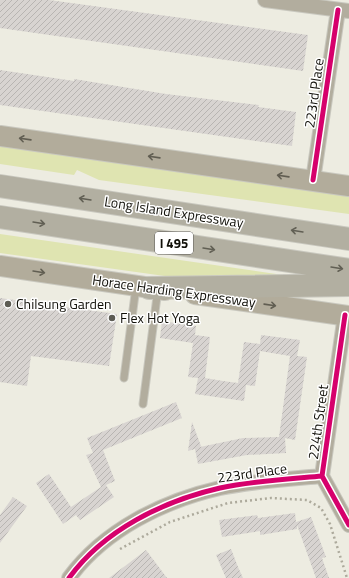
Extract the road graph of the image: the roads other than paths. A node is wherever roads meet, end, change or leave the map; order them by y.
1 (265, 0) edge
2 (343, 10) edge
3 (0, 136) edge
4 (313, 180) junction
5 (0, 186) edge
6 (349, 186) edge
7 (0, 217) edge
8 (349, 239) edge
9 (0, 266) edge
10 (349, 270) edge
11 (349, 285) edge
12 (147, 288) junction
13 (347, 316) edge
14 (124, 378) dead end
15 (143, 404) dead end
16 (322, 476) junction
17 (349, 525) edge
18 (69, 578) edge

1 - 2 street
2 - 4 street, 223rd Place
4 -> 3 main road
4 - 6 main road
8 -> 5 highway, Long Island Expressway / I 495
7 -> 10 highway, I 495
9 -> 12 main road, Horace Harding Expressway
11 - 12 highway
12 -> 13 main road, Horace Harding Expressway
12 - 14 lane
12 - 15 lane
13 - 16 street, 224th Street
16 - 17 street, 224th Street
16 - 18 street, 223rd Place

